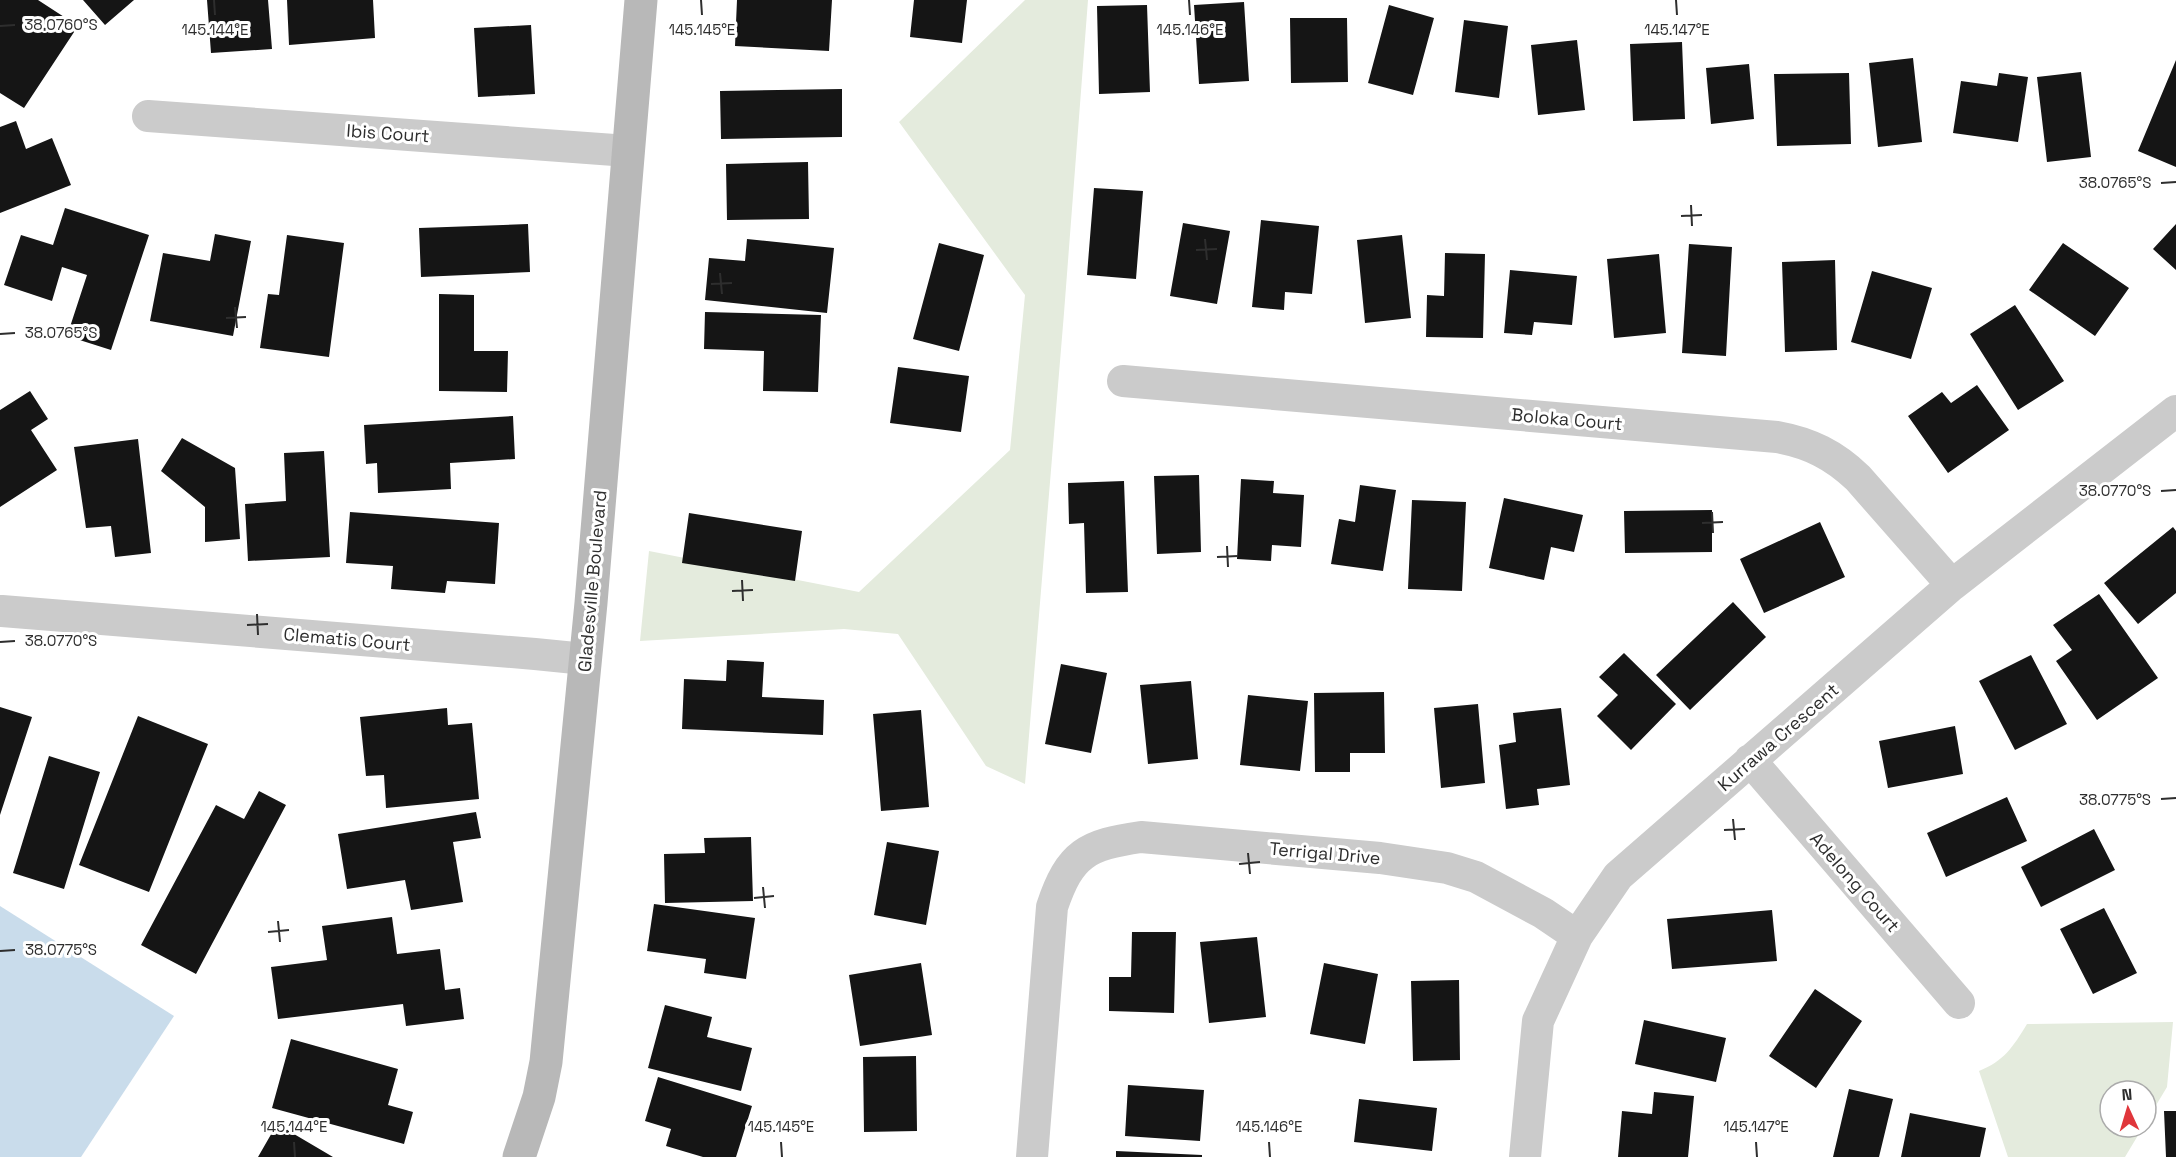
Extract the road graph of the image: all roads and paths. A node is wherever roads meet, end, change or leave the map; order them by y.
1 (641, 0) edge
2 (148, 116) dead end
3 (628, 151) junction
4 (1123, 381) dead end
5 (2176, 411) edge
6 (1952, 585) junction
7 (2, 611) dead end
8 (585, 659) junction
9 (1750, 760) junction
10 (1577, 936) junction
11 (1959, 1003) dead end
12 (519, 1157) edge
13 (1032, 1157) edge
14 (1525, 1157) edge

1 - 3 street, Gladesville Boulevard
2 - 3 street, Ibis Court
3 - 8 street, Gladesville Boulevard
4 - 6 street, Boloka Court
5 - 6 street, Kurrawa Crescent
6 - 9 street, Kurrawa Crescent
7 - 8 street, Clematis Court
8 - 12 street, Gladesville Boulevard
9 - 10 street, Kurrawa Crescent
9 - 11 street, Adelong Court
10 - 13 street, Terrigal Drive
10 - 14 street, Kurrawa Crescent

